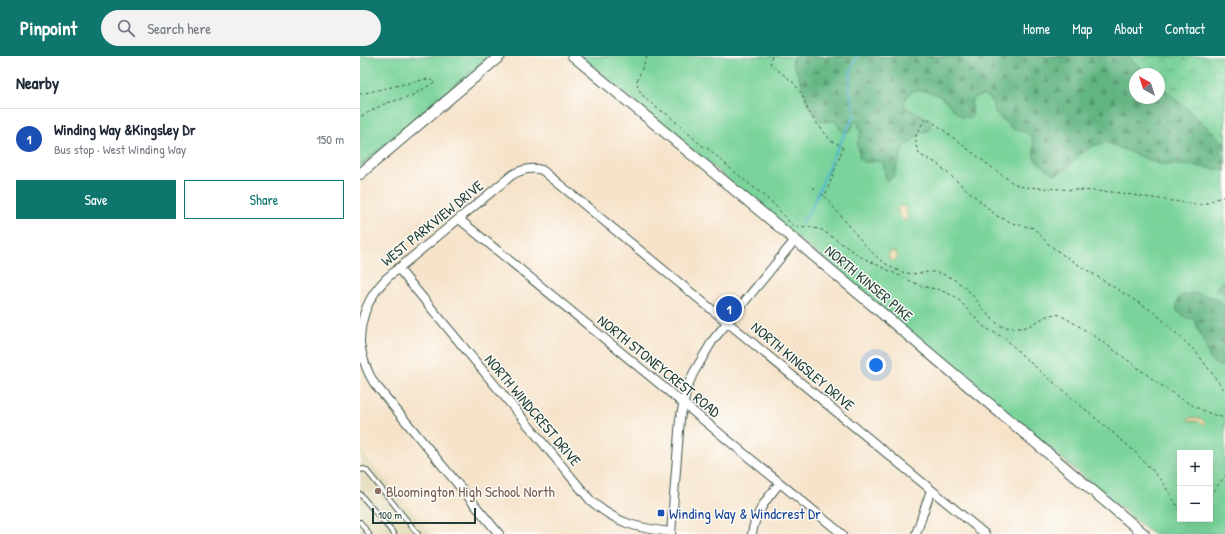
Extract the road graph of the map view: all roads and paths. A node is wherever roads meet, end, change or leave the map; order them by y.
1 (500, 56) edge
2 (573, 56) edge
3 (647, 56) edge
4 (772, 56) edge
5 (360, 94) edge
6 (360, 117) edge
7 (360, 174) edge
8 (548, 174) joint
9 (813, 187) dead end
10 (816, 189) dead end
11 (822, 194) dead end
12 (1225, 197) edge
13 (826, 198) junction
14 (459, 219) junction
15 (795, 240) junction
16 (398, 268) junction
17 (893, 268) junction
18 (892, 272) junction
19 (728, 322) junction
20 (360, 330) edge
21 (360, 342) edge
22 (1225, 391) edge
23 (683, 404) junction
24 (1225, 418) edge
25 (360, 470) edge
26 (1225, 476) edge
27 (780, 483) junction
28 (931, 490) junction
29 (1213, 492) edge
30 (360, 494) edge
31 (1177, 505) edge
32 (360, 522) edge
33 (671, 533) edge
34 (369, 534) edge
35 (394, 534) edge
36 (418, 534) edge
37 (499, 534) edge
38 (752, 534) edge
39 (842, 534) edge
40 (916, 534) edge
41 (985, 534) edge
42 (1144, 534) edge

1 - 7 street
2 - 15 street, NORTH KINSER PIKE
3 - 18 path
4 - 13 path
5 - 6 path
8 - 14 street, WEST PARKVIEW DRIVE
8 - 19 street, NORTH KINGSLEY DRIVE
9 - 10 path
11 - 13 path
12 - 22 path
13 - 17 path
14 - 16 street, WEST PARKVIEW DRIVE
14 - 23 street, NORTH STONEYCREST ROAD
15 - 19 street
15 - 42 street, NORTH KINSER PIKE
16 - 20 street, WEST PARKVIEW DRIVE
16 - 33 street, NORTH WINDCREST DRIVE
17 - 18 path
17 - 24 path
18 - 31 path
19 - 23 street
19 - 28 street, NORTH KINGSLEY DRIVE
20 - 21 street, WEST PARKVIEW DRIVE
21 - 37 street, WEST PARKVIEW DRIVE
23 - 27 street, NORTH STONEYCREST ROAD
23 - 33 street
25 - 36 lane
26 - 29 path
27 - 38 street
27 - 39 street, NORTH STONEYCREST ROAD
28 - 40 street
28 - 41 street, NORTH KINGSLEY DRIVE
30 - 35 lane
32 - 34 lane

